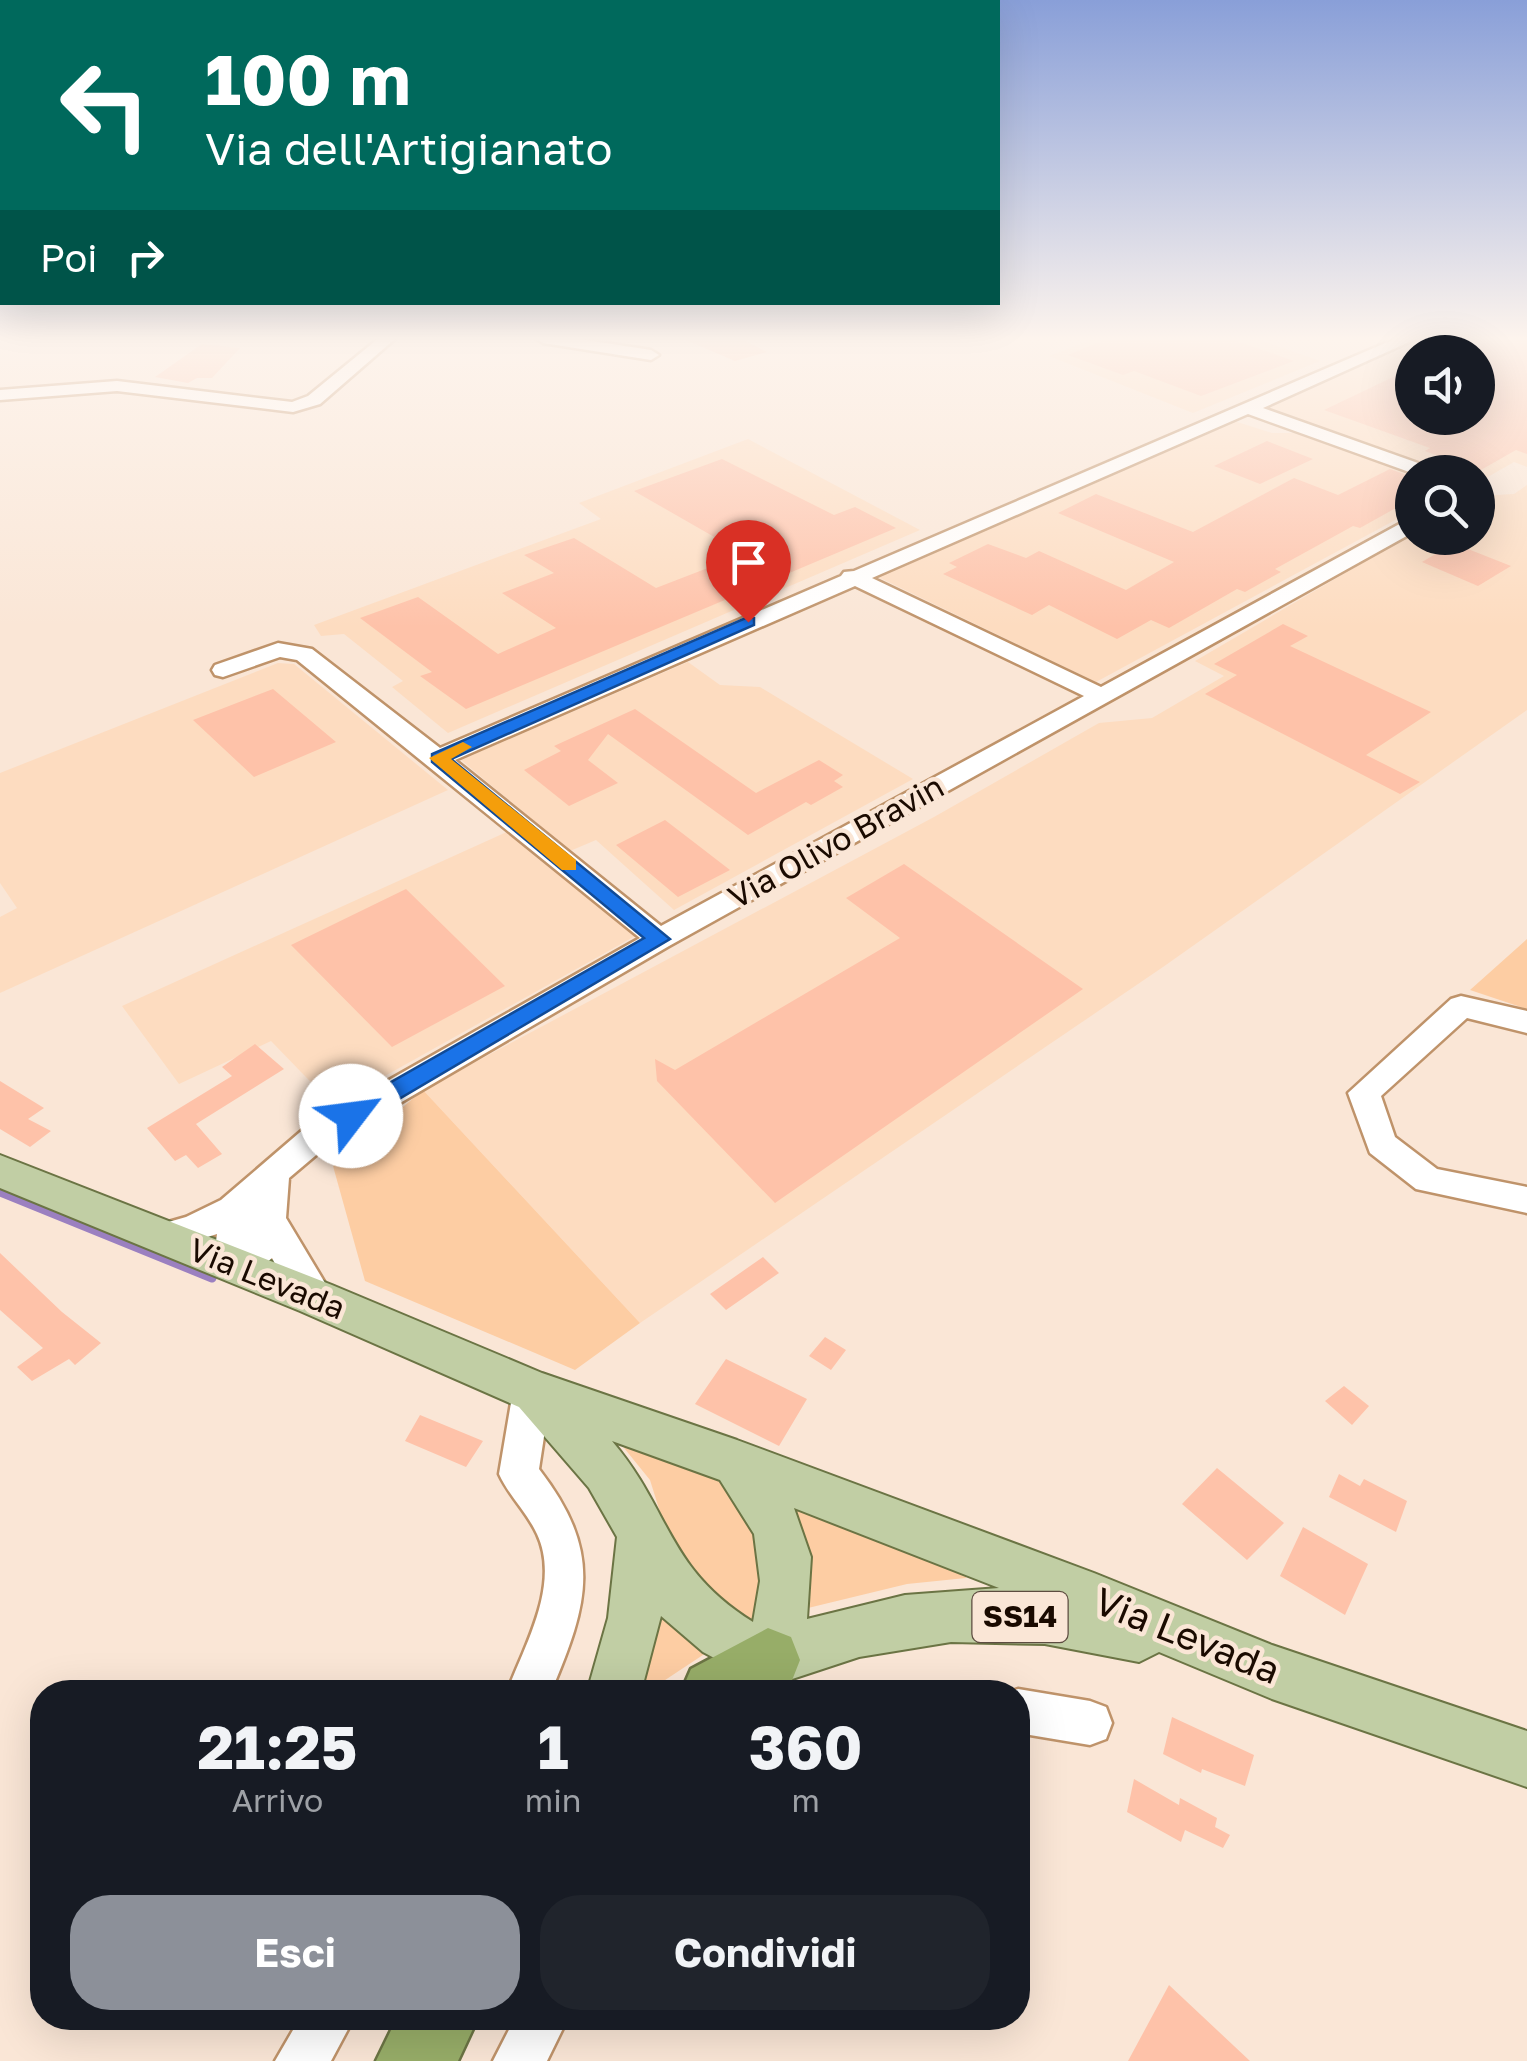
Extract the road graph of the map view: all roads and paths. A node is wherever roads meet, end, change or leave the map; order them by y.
1 (1183, 434) edge
2 (1321, 434) edge
3 (1395, 461) edge
4 (1395, 534) edge
5 (852, 576) junction
6 (224, 670) dead end
7 (1102, 696) junction
8 (438, 758) junction
9 (659, 939) junction
10 (1527, 1022) edge
11 (0, 1170) edge
12 (267, 1197) junction
13 (1527, 1200) edge
14 (163, 1236) junction
15 (234, 1265) junction
16 (316, 1298) junction
17 (532, 1391) junction
18 (737, 1463) junction
19 (640, 1530) junction
20 (768, 1660) junction
21 (1272, 1672) junction
22 (535, 1680) edge
23 (618, 1680) edge
24 (734, 1680) edge
25 (1030, 1713) edge
26 (1090, 1723) dead end
27 (1527, 1759) edge
28 (320, 2030) edge
29 (433, 2030) edge
30 (536, 2030) edge
31 (301, 2061) edge
32 (415, 2061) edge
33 (519, 2061) edge

1 - 5 street
2 - 3 street
4 - 7 street, Via Olivo Bravin
5 - 7 street
5 - 8 street
6 - 8 street
7 - 9 street, Via Olivo Bravin
8 - 9 street
9 - 12 street, Via Olivo Bravin
10 - 13 street
11 - 14 main road, Via Levada
12 - 14 street
12 - 15 street
12 - 16 street
14 - 15 main road, Via Levada
15 - 16 main road, Via Levada
16 - 17 main road, Via Levada
17 - 18 main road, Via Levada
17 - 19 main road, Via Levada
17 - 22 street
18 - 20 main road
18 - 21 main road, Via Levada
19 - 20 main road, Via Levada
19 - 23 main road, Via Levada
20 - 21 main road, SS14
20 - 24 highway
21 - 27 main road, Via Levada / SS14
25 - 26 street
28 - 31 street
29 - 32 highway
30 - 33 street

